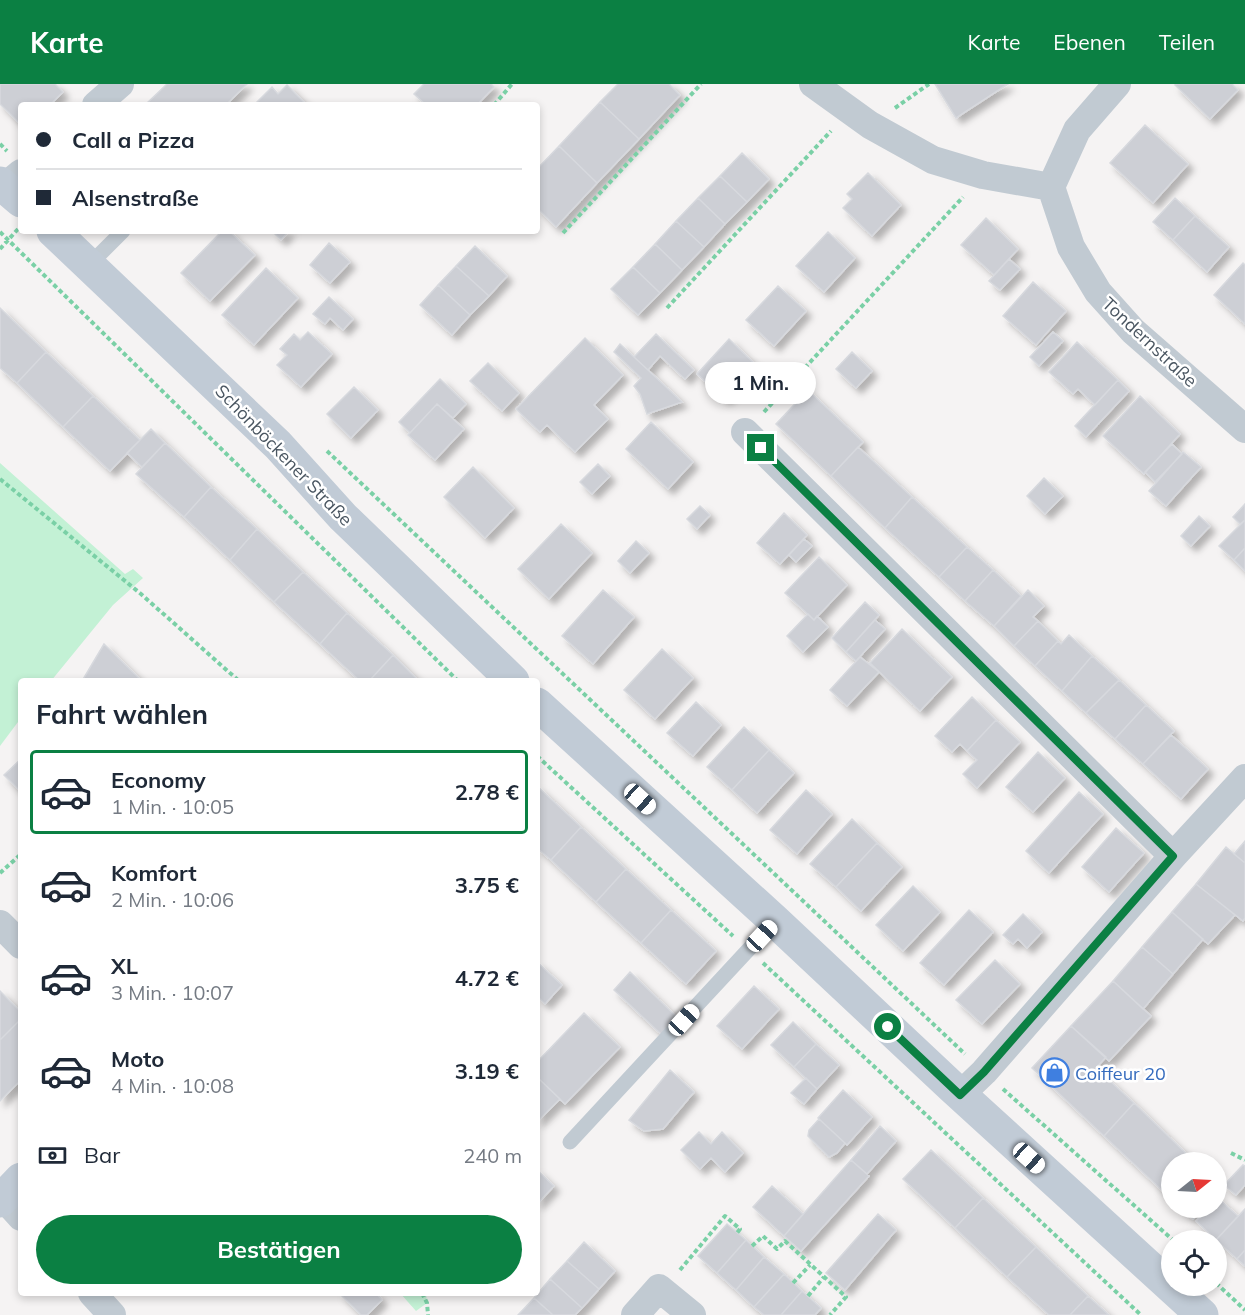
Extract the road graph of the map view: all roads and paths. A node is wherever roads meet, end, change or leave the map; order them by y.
1 (120, 84) edge
2 (512, 84) edge
3 (701, 84) edge
4 (813, 84) edge
5 (929, 84) edge
6 (1117, 84) edge
7 (99, 102) edge
8 (497, 102) edge
9 (860, 118) junction
10 (983, 175) junction
11 (1051, 187) junction
12 (18, 229) edge
13 (0, 232) edge
14 (563, 233) dead end
15 (56, 234) edge
16 (120, 234) edge
17 (8, 241) junction
18 (0, 249) edge
19 (89, 265) junction
20 (667, 308) dead end
21 (1245, 429) edge
22 (745, 432) joint
23 (0, 478) edge
24 (494, 609) dead end
25 (236, 678) edge
26 (455, 678) edge
27 (510, 678) edge
28 (540, 707) edge
29 (540, 759) edge
30 (1245, 778) edge
31 (1173, 856) junction
32 (18, 857) edge
33 (0, 873) edge
34 (775, 921) junction
35 (0, 924) edge
36 (18, 942) edge
37 (748, 950) junction
38 (984, 1072) junction
39 (960, 1095) junction
40 (570, 1142) dead end
41 (1232, 1153) dead end
42 (1245, 1160) edge
43 (1162, 1230) edge
44 (737, 1233) dead end
45 (752, 1246) dead end
46 (810, 1264) junction
47 (824, 1277) junction
48 (793, 1283) dead end
49 (662, 1290) junction
50 (1227, 1293) edge
51 (95, 1296) edge
52 (423, 1296) edge
53 (808, 1296) dead end
54 (1245, 1310) edge
55 (112, 1315) edge
56 (428, 1315) edge
57 (635, 1315) edge
58 (692, 1315) edge
59 (830, 1315) edge
60 (1141, 1315) edge
61 (1202, 1315) edge

1 - 7 street
2 - 8 path
3 - 14 path
4 - 9 street
5 - 9 path
6 - 11 street
9 - 10 street
9 - 20 path
10 - 11 street
10 - 22 path
11 - 21 street, Tondernstraße
12 - 17 path
13 - 17 path
15 - 19 main road, Schönböckener Straße
16 - 19 lane
17 - 18 path
17 - 26 path
19 - 27 main road, Schönböckener Straße
22 - 31 street
23 - 25 path
24 - 38 path
28 - 34 main road
29 - 37 path
30 - 31 street
31 - 38 street
32 - 33 path
34 - 37 lane
34 - 39 main road
35 - 36 street
37 - 40 lane
37 - 60 path
38 - 39 street
38 - 43 path
39 - 61 main road
41 - 42 path
44 - 49 path
45 - 46 path
46 - 47 path
46 - 48 path
47 - 53 path
47 - 59 path
49 - 57 street
49 - 58 street
50 - 54 path
51 - 55 street
52 - 56 path

